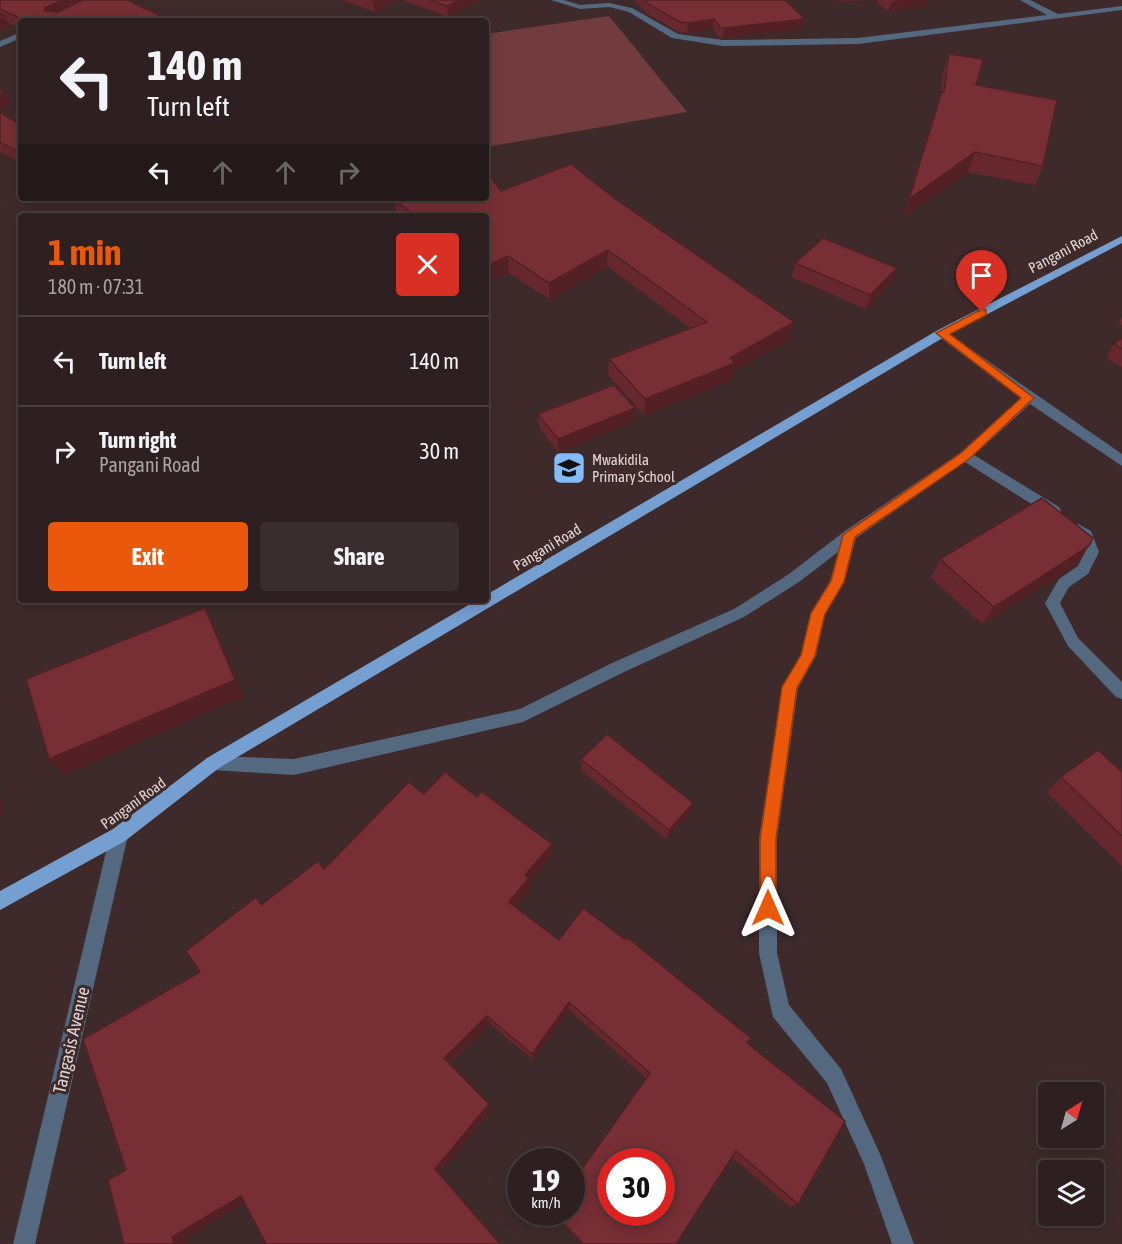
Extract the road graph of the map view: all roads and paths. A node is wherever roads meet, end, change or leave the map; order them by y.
1 (555, 0) edge
2 (1024, 0) edge
3 (1122, 8) edge
4 (1058, 17) junction
5 (18, 36) edge
6 (0, 44) edge
7 (1122, 239) edge
8 (942, 333) junction
9 (1029, 398) junction
10 (965, 456) junction
11 (1122, 461) edge
12 (850, 535) junction
13 (489, 600) edge
14 (484, 603) edge
15 (1122, 692) edge
16 (213, 763) junction
17 (119, 836) junction
18 (0, 902) edge
19 (24, 1244) edge
20 (903, 1244) edge

1 - 4 street
2 - 4 street
3 - 4 street
5 - 6 street
7 - 8 main road, Pangani Road
8 - 9 street
8 - 13 main road, Pangani Road
9 - 10 street
9 - 11 street
10 - 12 street
10 - 15 street
12 - 16 street
12 - 20 street
14 - 16 main road, Pangani Road
16 - 17 main road, Pangani Road
17 - 18 main road, Pangani Road
17 - 19 street, Tangasis Avenue

